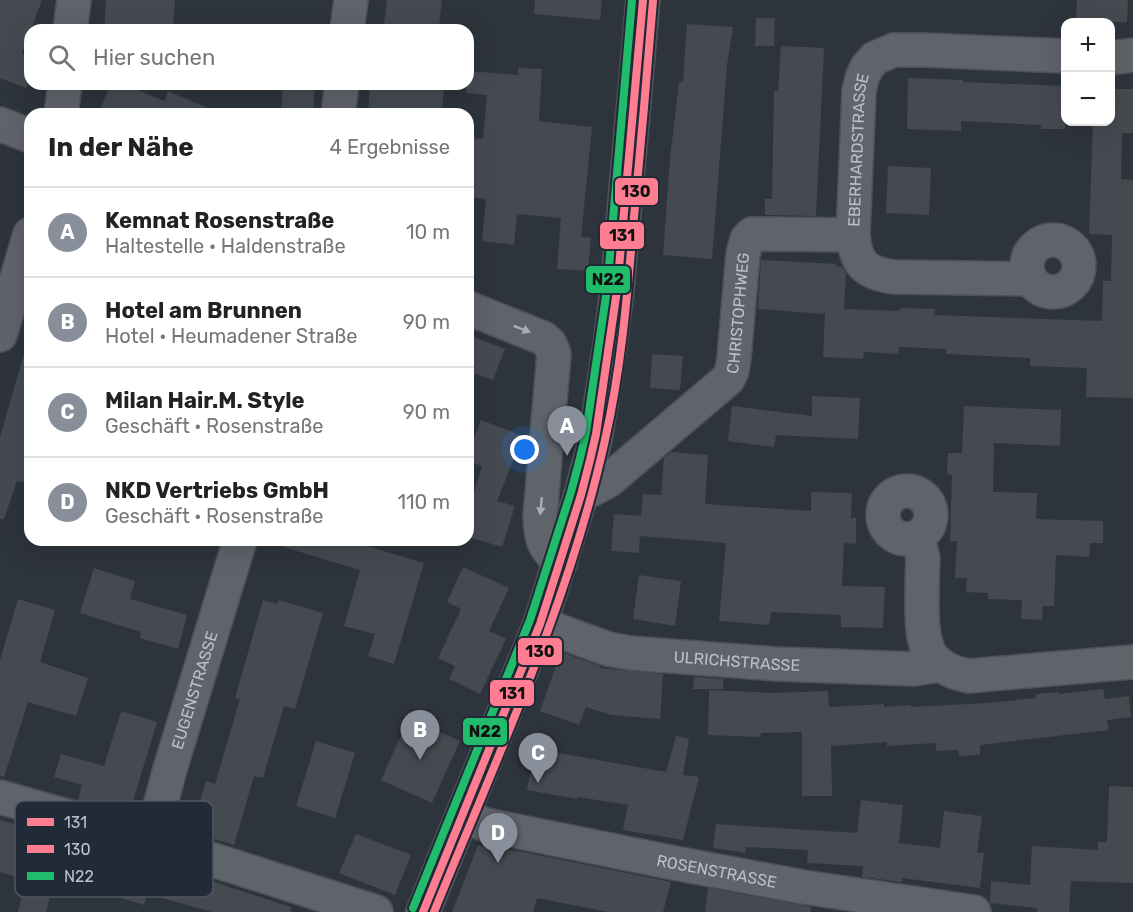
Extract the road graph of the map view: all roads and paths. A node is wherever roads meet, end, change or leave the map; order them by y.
1 (74, 0) edge
2 (351, 0) edge
3 (643, 0) edge
4 (71, 24) edge
5 (348, 24) edge
6 (1133, 55) edge
7 (1061, 56) edge
8 (1115, 57) edge
9 (63, 90) edge
10 (341, 90) edge
11 (62, 108) edge
12 (339, 108) edge
13 (0, 124) edge
14 (24, 134) edge
15 (853, 235) junction
16 (24, 254) edge
17 (1029, 279) dead end
18 (474, 310) edge
19 (0, 335) edge
20 (581, 495) junction
21 (914, 539) dead end
22 (238, 546) edge
23 (560, 563) junction
24 (540, 624) junction
25 (1133, 662) edge
26 (939, 665) junction
27 (0, 797) edge
28 (15, 801) edge
29 (161, 801) edge
30 (462, 816) junction
31 (213, 860) edge
32 (802, 899) edge
33 (376, 912) edge
34 (423, 912) edge
35 (974, 912) edge

1 - 4 street
2 - 5 street
3 - 20 main road
6 - 8 street
7 - 15 street, EBERHARDSTRASSE
9 - 11 street
10 - 12 street
13 - 14 street
15 - 17 street, EBERHARDSTRASSE
15 - 20 street, CHRISTOPHWEG
16 - 19 street
18 -> 23 street
20 - 23 main road
21 - 26 street
22 - 29 street, EUGENSTRASSE
23 - 24 main road
24 - 26 street, ULRICHSTRASSE
24 - 30 main road
25 - 26 street, ULRICHSTRASSE
27 - 28 street
30 - 32 street, ROSENSTRASSE
30 - 34 main road
31 - 33 street
32 - 35 street, ROSENSTRASSE

